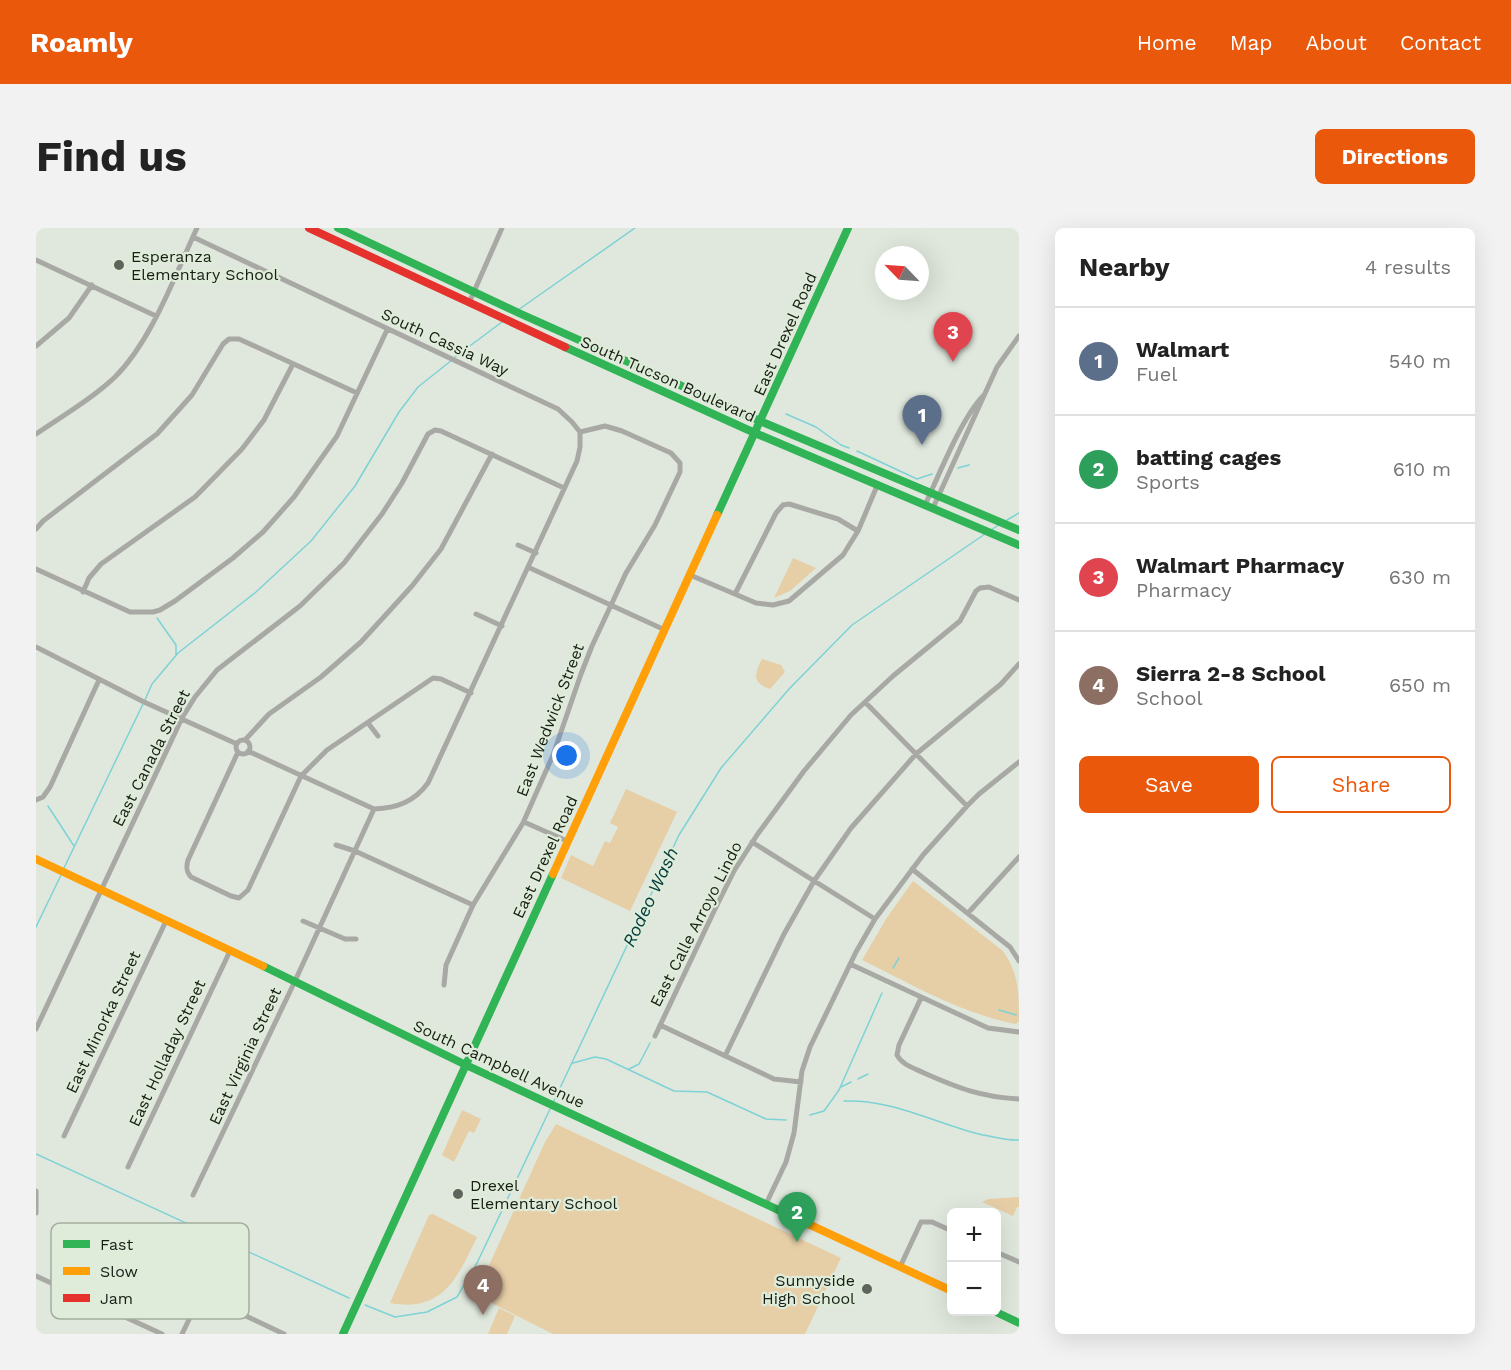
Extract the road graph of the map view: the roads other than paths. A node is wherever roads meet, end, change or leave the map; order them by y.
1 (197, 228) edge
2 (309, 228) edge
3 (338, 228) edge
4 (502, 228) edge
5 (848, 228) edge
6 (193, 237) junction
7 (36, 260) edge
8 (92, 285) junction
9 (474, 292) junction
10 (469, 303) junction
11 (156, 316) junction
12 (387, 330) junction
13 (1019, 336) edge
14 (36, 345) edge
15 (293, 364) junction
16 (357, 393) junction
17 (760, 421) junction
18 (580, 432) junction
19 (755, 433) junction
20 (36, 434) edge
21 (492, 454) junction
22 (877, 486) junction
23 (564, 488) junction
24 (934, 495) junction
25 (929, 507) junction
26 (36, 529) edge
27 (1019, 530) edge
28 (858, 531) junction
29 (518, 545) dead end
30 (1019, 545) edge
31 (536, 553) junction
32 (530, 568) junction
33 (36, 569) edge
34 (690, 575) junction
35 (979, 581) dead end
36 (980, 588) junction
37 (83, 592) junction
38 (735, 594) junction
39 (1019, 600) edge
40 (612, 605) junction
41 (476, 614) dead end
42 (502, 626) junction
43 (665, 630) junction
44 (38, 648) edge
45 (36, 656) edge
46 (1019, 663) edge
47 (99, 680) junction
48 (471, 693) junction
49 (866, 702) junction
50 (182, 718) junction
51 (368, 723) junction
52 (378, 735) dead end
53 (245, 740) junction
54 (237, 744) junction
55 (248, 751) junction
56 (238, 752) junction
57 (916, 754) junction
58 (1019, 762) edge
59 (301, 776) junction
60 (40, 801) edge
61 (967, 806) junction
62 (374, 810) junction
63 (524, 822) junction
64 (567, 842) junction
65 (752, 842) junction
66 (336, 845) dead end
67 (355, 851) junction
68 (1019, 857) edge
69 (36, 859) edge
70 (912, 869) junction
71 (814, 881) junction
72 (101, 890) junction
73 (473, 905) junction
74 (968, 913) junction
75 (874, 919) junction
76 (166, 921) junction
77 (303, 921) dead end
78 (320, 928) junction
79 (356, 939) dead end
80 (230, 951) junction
81 (1019, 961) edge
82 (850, 964) junction
83 (295, 981) junction
84 (444, 986) dead end
85 (921, 998) junction
86 (660, 1025) junction
87 (36, 1029) edge
88 (1019, 1032) edge
89 (655, 1036) dead end
90 (725, 1056) junction
91 (466, 1065) junction
92 (801, 1082) junction
93 (1019, 1099) edge
94 (64, 1136) dead end
95 (128, 1167) dead end
96 (36, 1191) edge
97 (193, 1195) dead end
98 (766, 1204) junction
99 (36, 1213) edge
100 (947, 1229) edge
101 (1001, 1254) edge
102 (1019, 1262) edge
103 (900, 1267) junction
104 (36, 1276) edge
105 (51, 1283) edge
106 (947, 1289) edge
107 (1001, 1314) edge
108 (249, 1317) edge
109 (130, 1319) edge
110 (189, 1319) edge
111 (1019, 1323) edge
112 (162, 1334) edge
113 (182, 1334) edge
114 (284, 1334) edge
115 (343, 1334) edge

1 - 6 street
2 - 10 main road, South Tucson Boulevard
3 - 9 main road, South Tucson Boulevard
4 - 9 street
5 - 17 main road, East Drexel Road
6 - 11 street
6 - 12 street, South Cassia Way
7 - 8 street
8 - 11 street
8 - 14 street
9 - 10 street
9 - 17 main road, South Tucson Boulevard
10 - 19 main road, South Tucson Boulevard
11 - 20 street
12 - 16 street
12 - 18 street, South Cassia Way
13 - 24 street
15 - 16 street
15 - 26 street
15 - 37 street
16 - 37 street
17 - 19 main road, East Drexel Road
17 - 24 main road, South Tucson Boulevard
18 - 23 street
18 - 40 street, East Wedwick Street
19 - 22 main road, South Tucson Boulevard
19 - 34 main road, East Drexel Road
21 - 23 street
21 - 50 street, East Canada Street
21 - 53 street
22 - 25 main road, South Tucson Boulevard
22 - 28 street
23 - 31 street
24 - 25 street
24 - 27 main road, South Tucson Boulevard
25 - 30 main road, South Tucson Boulevard
28 - 38 street
28 - 38 street
29 - 31 street
31 - 32 street
32 - 40 street
32 - 42 street
33 - 37 street
34 - 38 street
34 - 43 main road, East Drexel Road
35 - 36 street
36 - 39 street
36 - 49 street, East Calle Arroyo Lindo
40 - 43 street
40 - 63 street, East Wedwick Street
41 - 42 street
42 - 48 street
43 - 64 main road, East Drexel Road
44 - 45 street
44 - 47 street
46 - 57 street
47 - 50 street
47 - 60 street
48 - 51 street
48 - 62 street
49 - 57 street
49 - 65 street, East Calle Arroyo Lindo
50 - 54 street
50 - 72 street, East Canada Street
51 - 52 street
51 - 59 street
53 - 54 street
53 - 55 street
54 - 56 street
55 - 56 street
55 - 59 street
56 - 59 street
57 - 61 street
57 - 71 street
58 - 61 street
59 - 62 street
61 - 70 street
62 - 67 street, East Virginia Street
63 - 64 street
63 - 73 street, East Wedwick Street
64 - 91 main road, East Drexel Road
65 - 71 street
65 - 86 street, East Calle Arroyo Lindo
66 - 67 street
67 - 73 street
67 - 78 street, East Virginia Street
68 - 74 street
69 - 72 main road, South Campbell Avenue
70 - 74 street
70 - 75 street
71 - 75 street
71 - 90 street
72 - 76 main road, South Campbell Avenue
72 - 87 street, East Canada Street
73 - 84 street, East Wedwick Street
74 - 81 street
75 - 82 street
76 - 80 main road, South Campbell Avenue
76 - 94 street, East Minorka Street
77 - 78 street
78 - 79 street
78 - 83 street, East Virginia Street
80 - 83 main road, South Campbell Avenue
80 - 95 street, East Holladay Street
82 - 85 street
82 - 92 street
83 - 91 main road, South Campbell Avenue
83 - 97 street, East Virginia Street
85 - 88 street
85 - 93 street
86 - 89 street, East Calle Arroyo Lindo
86 - 90 street
90 - 92 street
91 - 98 main road, South Campbell Avenue
91 - 115 main road, East Drexel Road
92 - 98 street
96 - 99 street
98 - 103 main road, South Campbell Avenue
100 - 103 street
101 - 102 street
103 - 106 main road, South Campbell Avenue
104 - 105 street
107 - 111 main road
108 - 114 street
109 - 112 street
110 - 113 street

